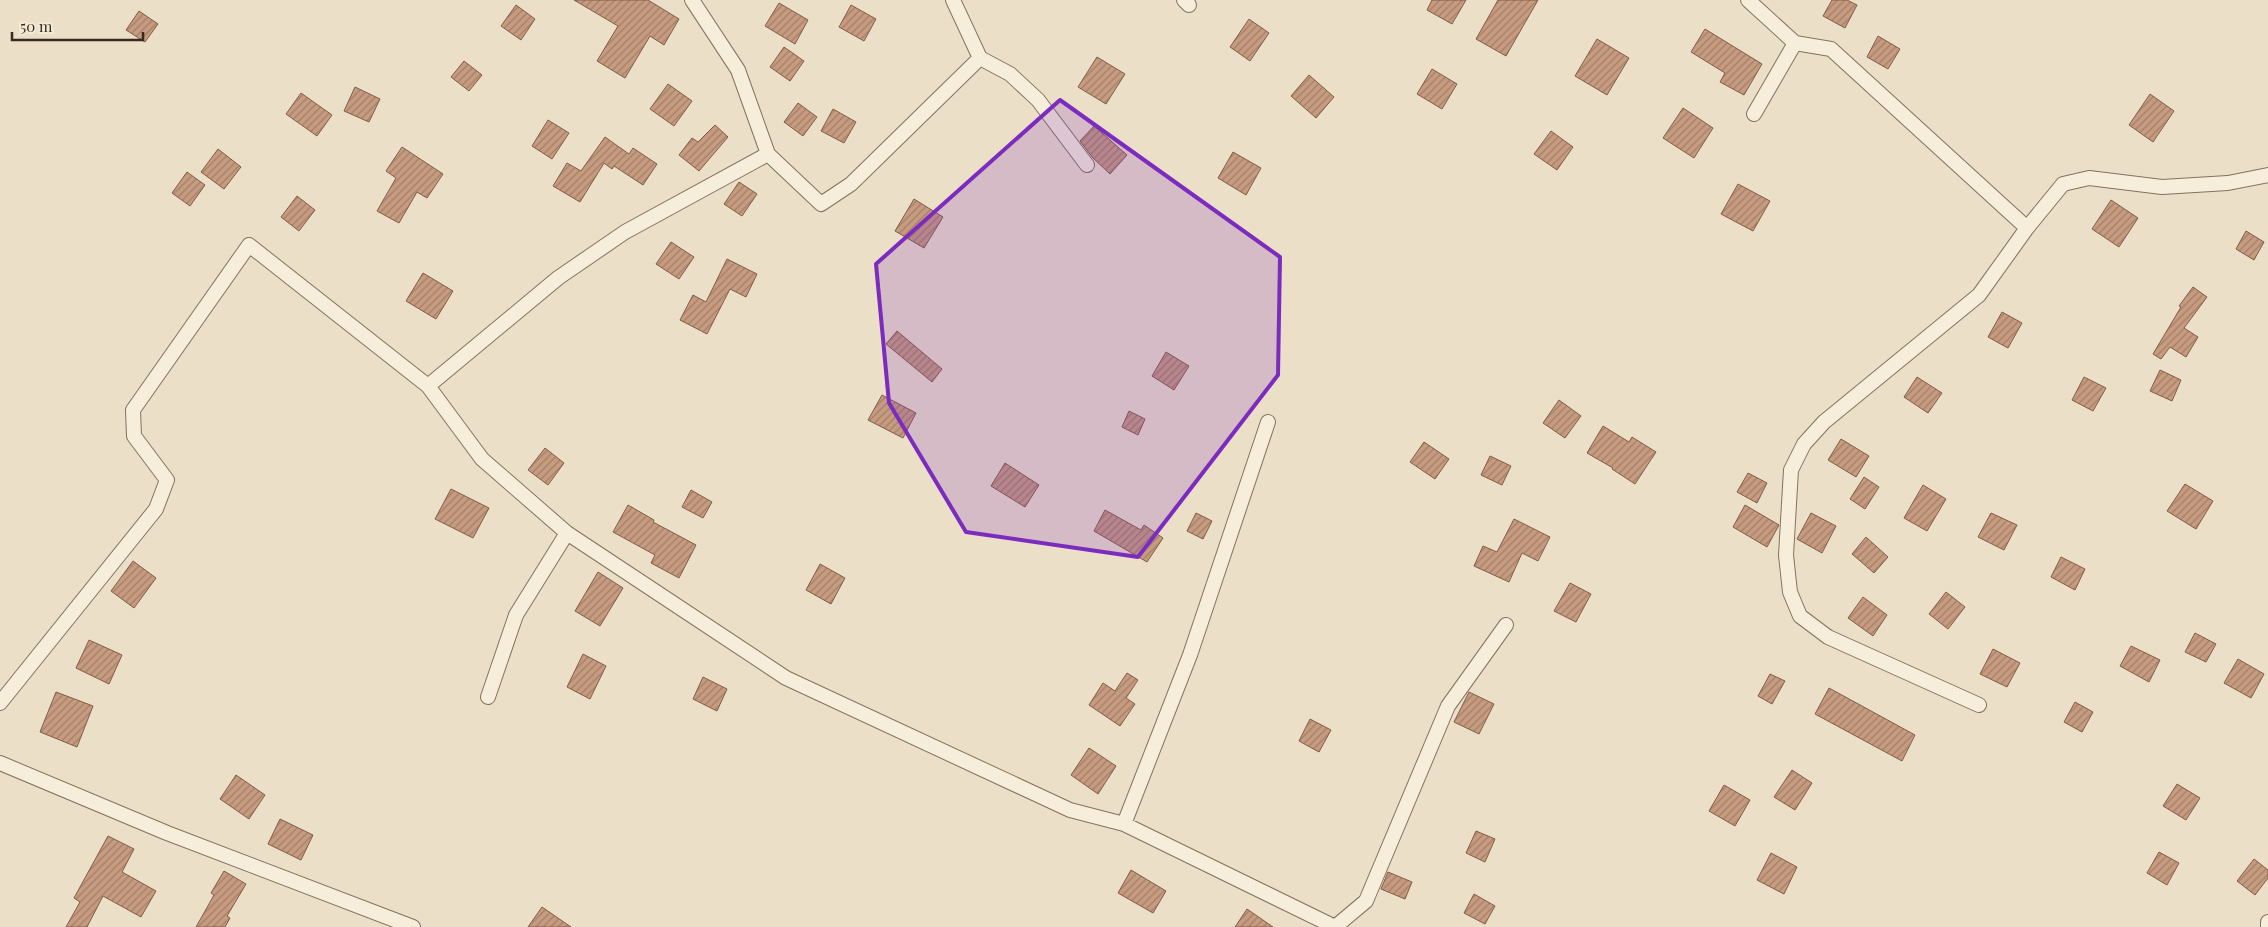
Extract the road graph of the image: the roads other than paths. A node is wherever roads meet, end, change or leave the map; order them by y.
1 (692, 0) edge
2 (954, 0) edge
3 (1748, 0) edge
4 (1795, 43) junction
5 (980, 58) junction
6 (1754, 114) dead end
7 (768, 154) junction
8 (1086, 165) dead end
9 (2268, 175) edge
10 (2027, 228) junction
11 (428, 386) junction
12 (1268, 422) dead end
13 (567, 533) junction
14 (1506, 625) dead end
15 (488, 697) dead end
16 (0, 703) edge
17 (1979, 704) dead end
18 (0, 762) edge
19 (1124, 824) junction
20 (2268, 922) edge
21 (412, 927) edge
22 (1335, 927) edge
23 (2268, 927) edge

1 - 7 street
2 - 5 street
3 - 4 street
4 - 6 street
4 - 10 street
5 - 7 street
5 - 8 street
7 - 11 street
9 - 10 street
10 - 17 street
11 - 13 street
11 - 16 street
12 - 19 street
13 - 15 street
13 - 19 street
14 - 22 street
18 - 21 street
19 - 22 street
20 - 23 street

